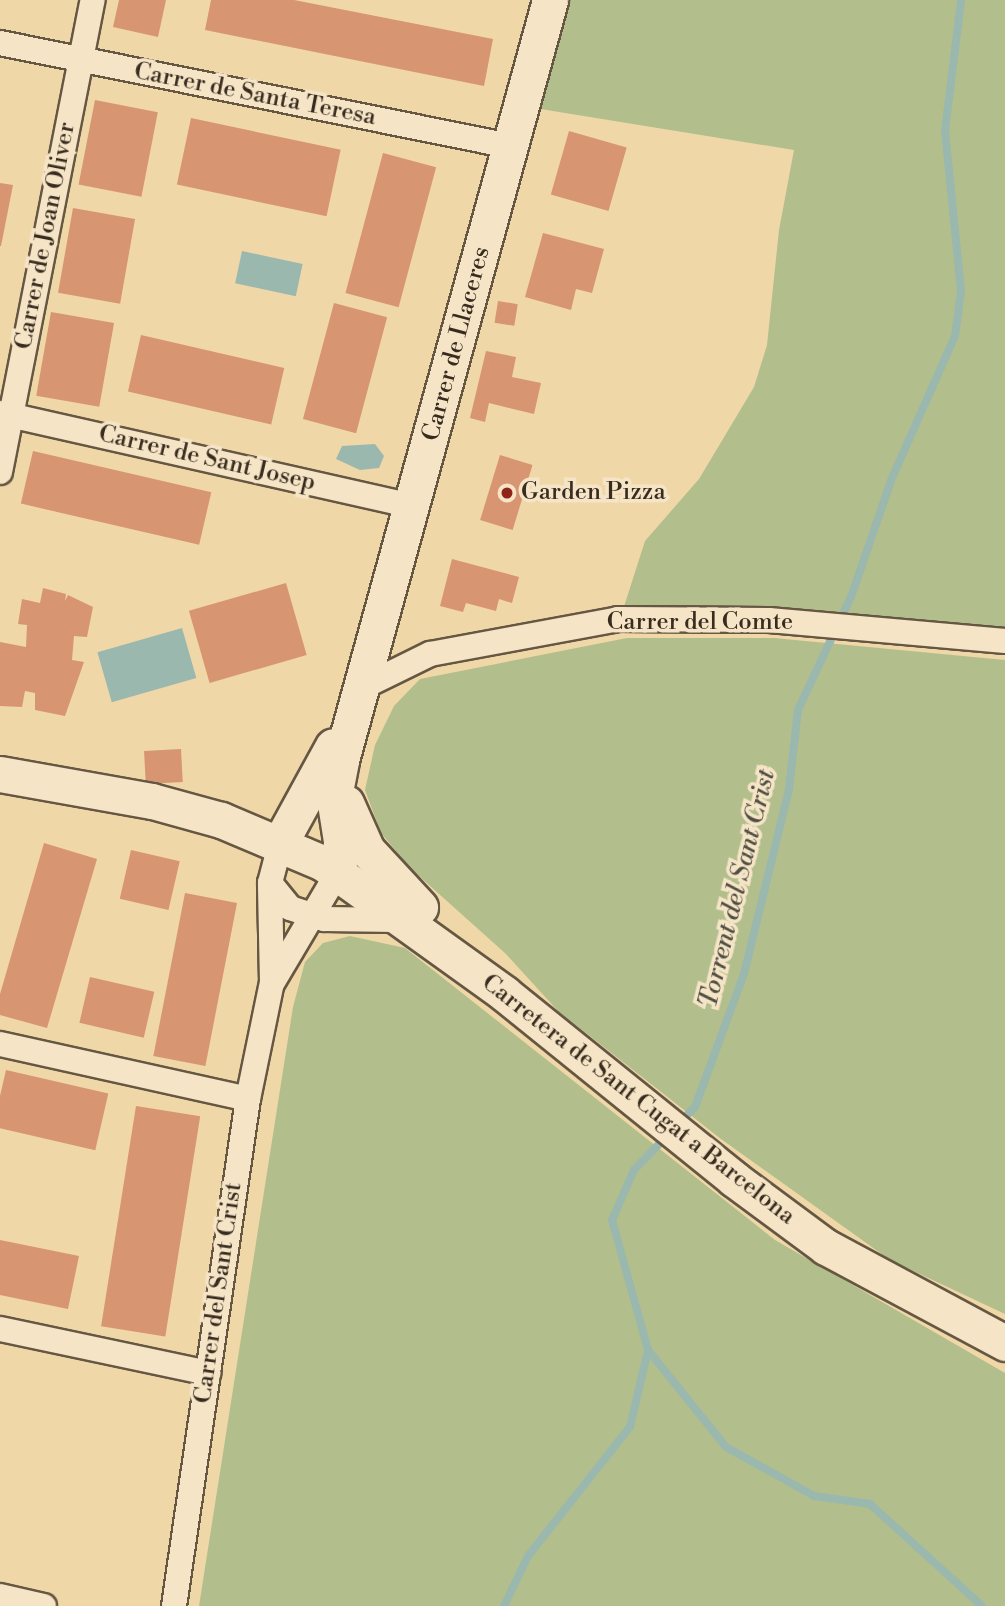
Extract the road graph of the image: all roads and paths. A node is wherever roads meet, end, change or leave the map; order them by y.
1 (93, 0) edge
2 (550, 0) edge
3 (0, 43) edge
4 (81, 60) junction
5 (510, 146) junction
6 (5, 414) edge
7 (0, 471) edge
8 (414, 506) junction
9 (1005, 641) edge
10 (363, 687) junction
11 (0, 774) edge
12 (338, 776) junction
13 (281, 841) junction
14 (338, 872) junction
15 (270, 883) junction
16 (311, 915) junction
17 (407, 920) junction
18 (272, 982) junction
19 (505, 994) junction
20 (0, 1044) edge
21 (248, 1099) junction
22 (0, 1329) edge
23 (1005, 1343) edge
24 (208, 1373) junction
25 (0, 1596) edge
26 (44, 1606) edge
27 (174, 1606) edge

1 - 4 street, Carrer de Joan Oliver
2 - 5 main road, Carrer de Llaceres
3 - 4 street, Carrer de Santa Teresa
4 - 5 street, Carrer de Santa Teresa
4 - 6 street, Carrer de Joan Oliver
5 - 8 main road, Carrer de Llaceres
6 - 7 street, Carrer de Joan Oliver
6 - 8 street, Carrer de Sant Josep
8 - 10 main road, Carrer de Llaceres
9 - 10 street, Carrer del Comte
10 - 12 main road
10 - 13 main road, Carrer del Sant Crist
11 - 13 main road, Carretera de Sant Cugat a Barcelona
12 - 14 main road
12 - 19 main road
13 - 14 main road, Carretera de Sant Cugat a Barcelona
13 - 15 street, Carrer del Sant Crist
14 - 16 street, Carrer del Sant Crist
14 - 17 main road, Carretera de Sant Cugat a Barcelona
15 - 16 street
15 - 18 street, Carrer del Sant Crist
16 - 17 street
16 - 18 street, Carrer del Sant Crist
17 - 19 main road, Carretera de Sant Cugat a Barcelona
18 - 21 street, Carrer del Sant Crist
19 - 23 main road, Carretera de Sant Cugat a Barcelona
20 - 21 street
21 - 24 street, Carrer del Sant Crist
22 - 24 street
24 - 27 street, Carrer del Sant Crist
25 - 26 street

